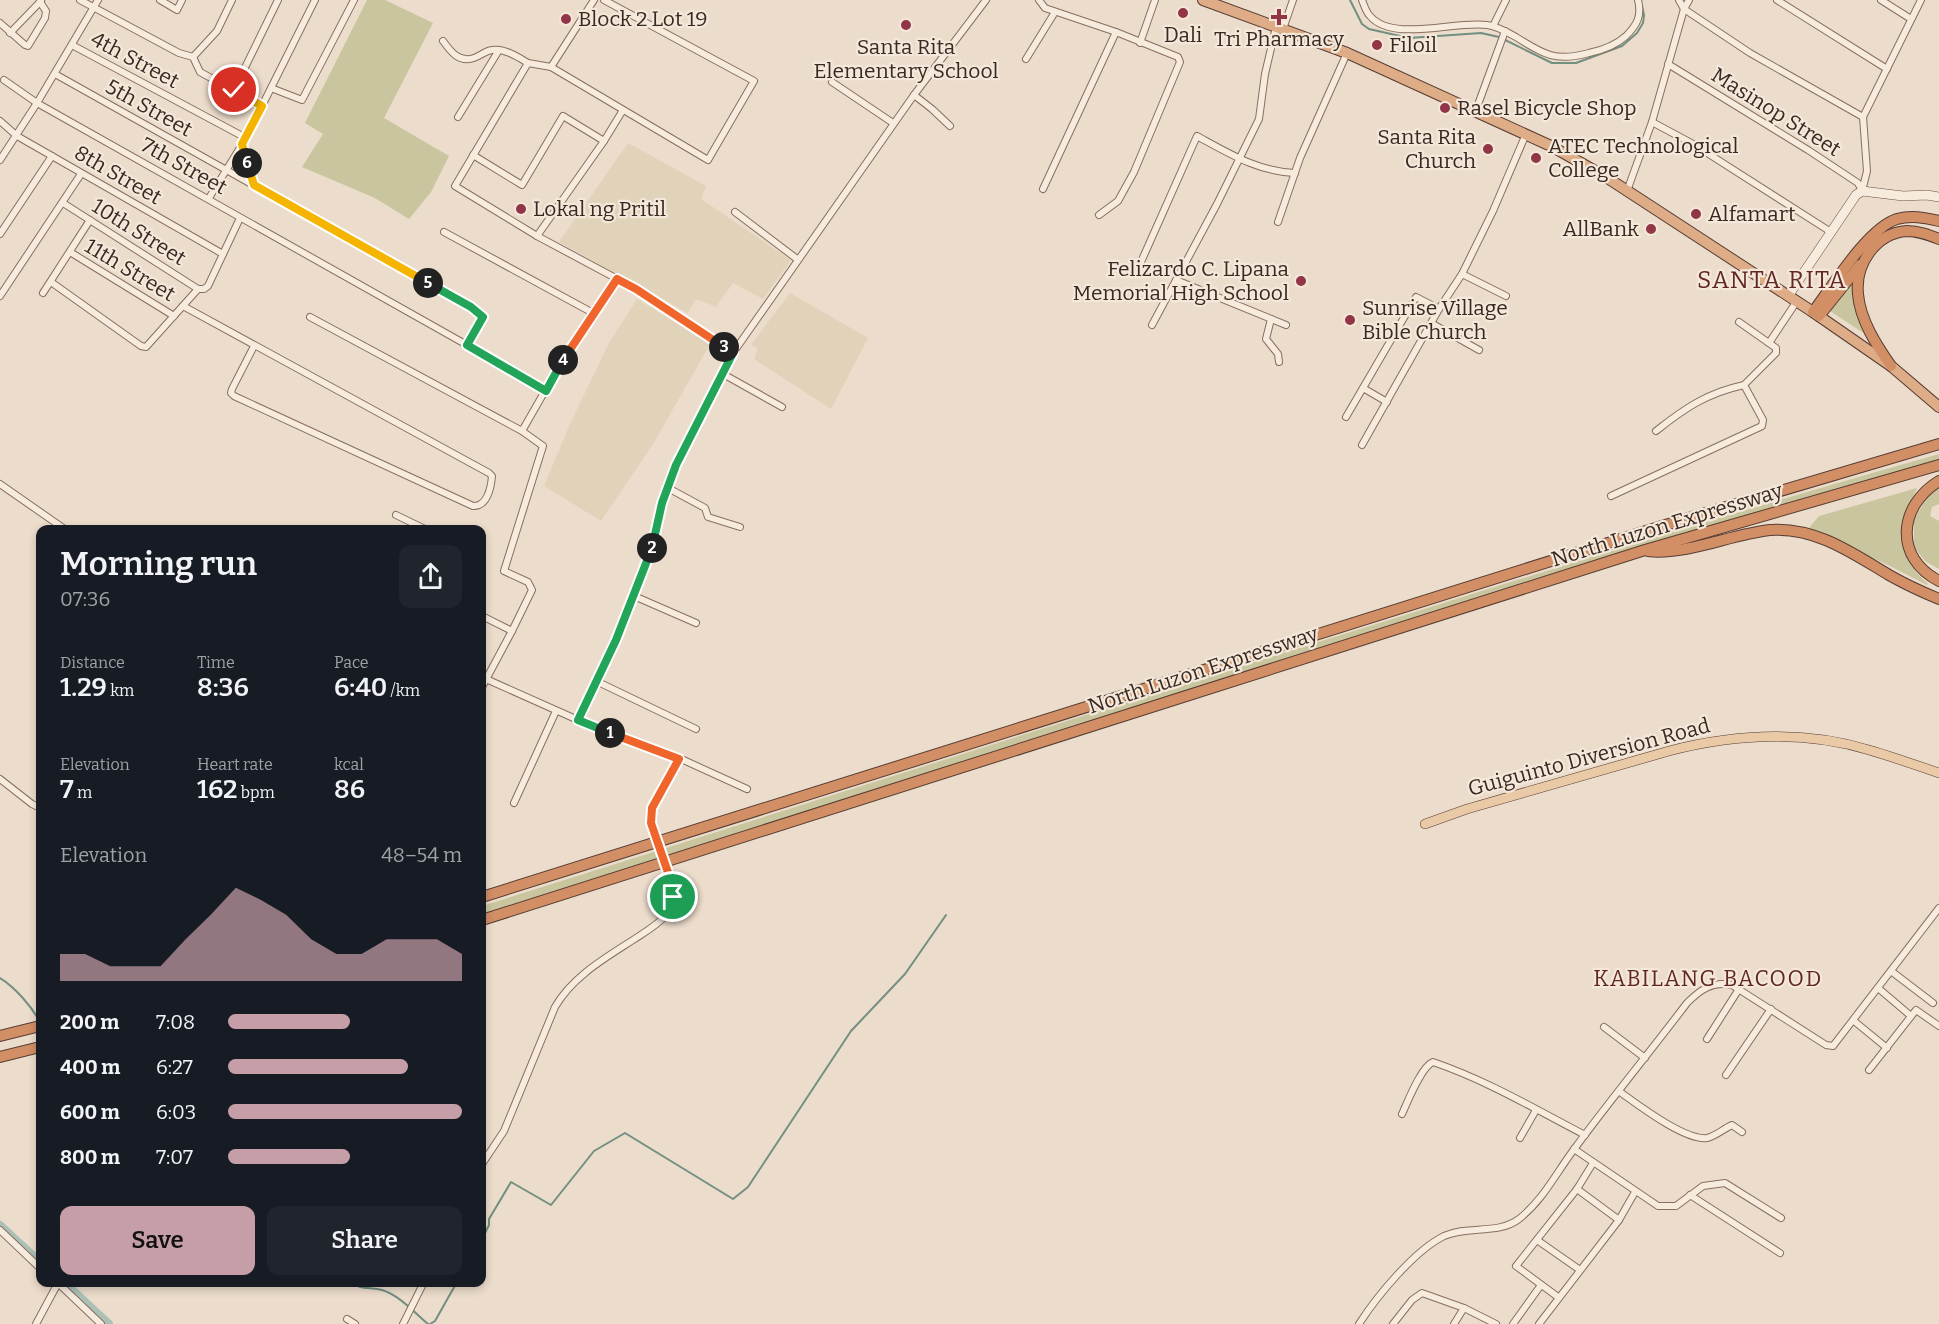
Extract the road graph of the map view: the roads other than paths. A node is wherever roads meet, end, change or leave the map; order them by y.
1 (80, 0) edge
2 (98, 0) edge
3 (160, 0) edge
4 (182, 0) edge
5 (232, 0) edge
6 (278, 0) edge
7 (315, 0) edge
8 (354, 0) edge
9 (594, 0) edge
10 (604, 0) edge
11 (986, 0) edge
12 (1039, 0) edge
13 (1155, 0) edge
14 (1203, 0) edge
15 (1293, 0) edge
16 (1362, 0) edge
17 (1506, 0) edge
18 (1638, 0) edge
19 (1679, 0) edge
20 (1689, 0) edge
21 (1777, 0) edge
22 (1881, 0) edge
23 (1921, 0) edge
24 (41, 1) edge
25 (1232, 5) edge
26 (94, 8) junction
27 (1684, 9) junction
28 (1055, 12) junction
29 (1911, 19) junction
30 (0, 23) edge
31 (1493, 26) junction
32 (1279, 28) junction
33 (1116, 32) junction
34 (10, 33) junction
35 (1504, 33) junction
36 (443, 41) dead end
37 (1140, 43) junction
38 (72, 45) junction
39 (499, 50) junction
40 (1347, 52) junction
41 (193, 57) junction
42 (1026, 59) dead end
43 (528, 63) junction
44 (1668, 64) junction
45 (551, 67) junction
46 (1887, 69) junction
47 (55, 74) junction
48 (4, 80) dead end
49 (832, 82) dead end
50 (271, 88) junction
51 (234, 90) junction
52 (914, 95) junction
53 (37, 103) junction
54 (262, 106) junction
55 (623, 110) junction
56 (1476, 110) junction
57 (458, 117) dead end
58 (1863, 117) junction
59 (0, 121) edge
60 (1652, 122) junction
61 (893, 123) junction
62 (950, 126) dead end
63 (1526, 134) junction
64 (17, 136) junction
65 (244, 141) junction
66 (604, 141) junction
67 (473, 155) junction
68 (52, 156) junction
69 (1239, 158) junction
70 (0, 160) edge
71 (227, 170) junction
72 (1295, 173) junction
73 (81, 174) junction
74 (254, 185) junction
75 (1043, 189) dead end
76 (1628, 191) junction
77 (1862, 191) junction
78 (1939, 197) edge
79 (209, 198) junction
80 (63, 203) junction
81 (735, 212) dead end
82 (1099, 214) dead end
83 (240, 218) junction
84 (90, 220) junction
85 (1939, 221) edge
86 (1278, 222) dead end
87 (444, 232) dead end
88 (1831, 232) junction
89 (0, 234) edge
90 (537, 237) junction
91 (1939, 239) edge
92 (70, 252) junction
93 (224, 254) junction
94 (797, 259) junction
95 (1863, 261) junction
96 (1141, 262) dead end
97 (1462, 274) junction
98 (617, 279) junction
99 (1176, 280) junction
100 (51, 282) junction
101 (198, 288) junction
102 (44, 293) dead end
103 (0, 296) edge
104 (1506, 296) dead end
105 (1793, 299) junction
106 (183, 306) junction
107 (1439, 309) junction
108 (593, 313) junction
109 (1816, 314) junction
110 (174, 316) junction
111 (310, 316) dead end
112 (1271, 319) junction
113 (1739, 322) dead end
114 (1431, 323) junction
115 (1152, 325) dead end
116 (1286, 325) dead end
117 (1769, 343) junction
118 (467, 345) junction
119 (254, 346) junction
120 (1479, 350) dead end
121 (733, 353) junction
122 (1279, 362) dead end
123 (1891, 366) junction
124 (723, 374) junction
125 (1744, 385) junction
126 (1363, 388) junction
127 (546, 391) junction
128 (1387, 402) junction
129 (1939, 406) edge
130 (782, 407) dead end
131 (1346, 417) dead end
132 (522, 431) junction
133 (1656, 431) dead end
134 (1939, 444) edge
135 (1362, 445) dead end
136 (1939, 465) edge
137 (1939, 481) edge
138 (0, 484) edge
139 (668, 488) junction
140 (1611, 496) dead end
141 (396, 515) dead end
142 (59, 525) edge
143 (417, 525) edge
144 (740, 527) dead end
145 (1645, 550) junction
146 (1939, 581) edge
147 (634, 596) junction
148 (1939, 599) edge
149 (486, 618) edge
150 (696, 623) dead end
151 (512, 631) junction
152 (486, 679) joint
153 (596, 681) junction
154 (556, 711) junction
155 (578, 720) junction
156 (696, 729) dead end
157 (679, 759) junction
158 (1939, 773) edge
159 (0, 778) edge
160 (747, 789) dead end
161 (514, 803) dead end
162 (36, 806) edge
163 (1425, 824) dead end
164 (486, 896) edge
165 (1939, 908) edge
166 (486, 919) edge
167 (1891, 971) junction
168 (1878, 988) junction
169 (1739, 989) junction
170 (1933, 1003) dead end
171 (1771, 1009) junction
172 (1911, 1016) junction
173 (1854, 1021) junction
174 (1939, 1026) edge
175 (1604, 1027) dead end
176 (33, 1028) edge
177 (0, 1034) edge
178 (1707, 1039) dead end
179 (36, 1048) edge
180 (1887, 1048) junction
181 (0, 1057) edge
182 (1645, 1058) junction
183 (1869, 1070) dead end
184 (1726, 1075) dead end
185 (1620, 1092) junction
186 (1536, 1110) junction
187 (1402, 1114) dead end
188 (1742, 1132) dead end
189 (1585, 1135) junction
190 (1520, 1138) dead end
191 (1574, 1149) junction
192 (486, 1158) edge
193 (1593, 1163) junction
194 (1576, 1189) junction
195 (1635, 1192) junction
196 (1690, 1195) junction
197 (1781, 1218) dead end
198 (1619, 1220) junction
199 (0, 1230) edge
200 (1537, 1240) junction
201 (1780, 1253) dead end
202 (36, 1264) edge
203 (1580, 1270) junction
204 (1541, 1285) junction
205 (55, 1287) edge
206 (61, 1287) edge
207 (422, 1287) edge
208 (1558, 1297) junction
209 (1464, 1308) junction
210 (347, 1319) dead end
211 (36, 1324) edge
212 (101, 1324) edge
213 (355, 1324) edge
214 (404, 1324) edge
215 (1359, 1324) edge
216 (1393, 1324) edge
217 (1454, 1324) edge
218 (1496, 1324) edge
219 (1513, 1324) edge
220 (1539, 1324) edge

1 - 26 street
2 - 26 street
3 - 4 street
5 - 41 street
6 - 51 street
7 - 50 street
8 - 50 street
9 - 45 street
10 - 55 street
11 - 52 street
12 - 28 street
13 - 37 street
14 - 25 highway
15 - 32 street
16 - 31 street
17 - 31 street
18 - 35 street
19 - 27 street
20 - 27 street
21 - 46 street
22 - 29 street
23 - 29 street
24 - 34 street
24 - 34 street
25 - 32 highway
26 - 38 street
26 - 41 street
27 - 44 street
27 - 58 street
28 - 33 street
28 - 42 street
29 - 46 street
30 - 34 street
31 - 35 street
32 - 40 highway
32 - 69 street
33 - 37 street
33 - 75 street
35 - 56 street
36 - 39 street
37 - 82 street
38 - 47 street
38 - 65 street, 4th Street
39 - 43 street
39 - 57 street
40 - 56 highway
40 - 72 street
41 - 51 street
43 - 45 street
43 - 67 street
44 - 60 street
44 - 77 street, Masinop Street
45 - 55 street
46 - 58 street
47 - 53 street
47 - 71 street, 5th Street
48 - 53 street, 7th Street
49 - 61 street
50 - 54 street
51 - 54 street
52 - 61 street
52 - 62 street
53 - 64 street
53 - 79 street, 7th Street
54 - 65 street
55 - 66 street
56 - 63 highway
58 - 77 street
59 - 64 street, 8th Street
60 - 76 street
60 - 88 street
61 - 94 street
63 - 76 highway
63 - 97 street
64 - 68 street, 8th Street
64 - 70 street
65 - 71 street
65 - 74 street
66 - 67 street
66 - 90 street
67 - 90 street
68 - 73 street, 8th Street
68 - 89 street
69 - 72 street
69 - 96 street
69 - 99 street
71 - 74 street, 7th Street
71 - 79 street
72 - 86 street
73 - 80 street
73 - 93 street, 8th Street
74 - 118 street, 7th Street
76 - 105 highway
77 - 78 main road
77 - 88 main road
79 - 83 street, 7th Street
80 - 84 street, 10th Street
80 - 103 street
81 - 94 street
83 - 93 street
83 - 118 street, 7th Street
84 - 92 street
84 - 101 street, 10th Street
85 - 109 highway
87 - 108 street
88 - 105 main road
90 - 98 street
91 - 95 highway
92 - 100 street
92 - 110 street, 11th Street
93 - 101 street
94 - 121 street
95 - 109 highway
95 - 123 highway
97 - 104 street
97 - 107 street
98 - 108 street
98 - 121 street
99 - 112 street
99 - 115 street
100 - 102 street
100 - 110 street
101 - 106 street
105 - 109 highway
105 - 117 street
106 - 110 street
106 - 119 street
107 - 114 street
107 - 126 street
108 - 127 street
109 - 123 highway
111 - 132 street
112 - 116 street
112 - 122 street
113 - 117 street
114 - 120 street
114 - 128 street
117 - 125 street
118 - 127 street
119 - 119 street
121 - 124 street
123 - 129 highway
124 - 130 street
124 - 139 street
125 - 133 street
125 - 140 street
126 - 128 street
126 - 131 street
127 - 132 street
128 - 135 street
132 - 151 street
134 - 164 highway, North Luzon Expressway
136 - 145 highway, North Luzon Expressway
137 - 146 highway
138 - 142 street
139 - 144 street
139 - 147 street
141 - 143 street
145 - 148 highway
145 - 166 highway, North Luzon Expressway
147 - 150 street
147 - 153 street
149 - 151 street
151 - 152 street
152 - 154 street
153 - 155 street
153 - 156 street
154 - 155 street
154 - 161 street
155 - 157 street
157 - 160 street
157 - 192 street, bridge
158 - 163 main road, Guiguinto Diversion Road
159 - 162 street
165 - 167 street
167 - 168 street
167 - 170 street
168 - 172 street
168 - 173 street
169 - 171 street
169 - 178 street
169 - 182 street
171 - 173 street
171 - 184 street
172 - 174 street
172 - 180 street
173 - 180 street
175 - 182 street
176 - 177 highway
179 - 181 highway
180 - 183 street
182 - 185 street
185 - 188 street
185 - 189 street
186 - 187 street
186 - 189 street
186 - 190 street
189 - 191 street
191 - 193 street
191 - 215 street
193 - 194 street
193 - 195 street
194 - 198 street
194 - 200 street
195 - 196 street
195 - 198 street
196 - 197 street
196 - 201 street
198 - 203 street
199 - 202 street
200 - 203 street
200 - 204 street
203 - 208 street
204 - 208 street
204 - 219 street
205 - 211 street
206 - 212 street
207 - 214 street
208 - 220 street
209 - 216 street
209 - 217 street
209 - 218 street
210 - 213 street

